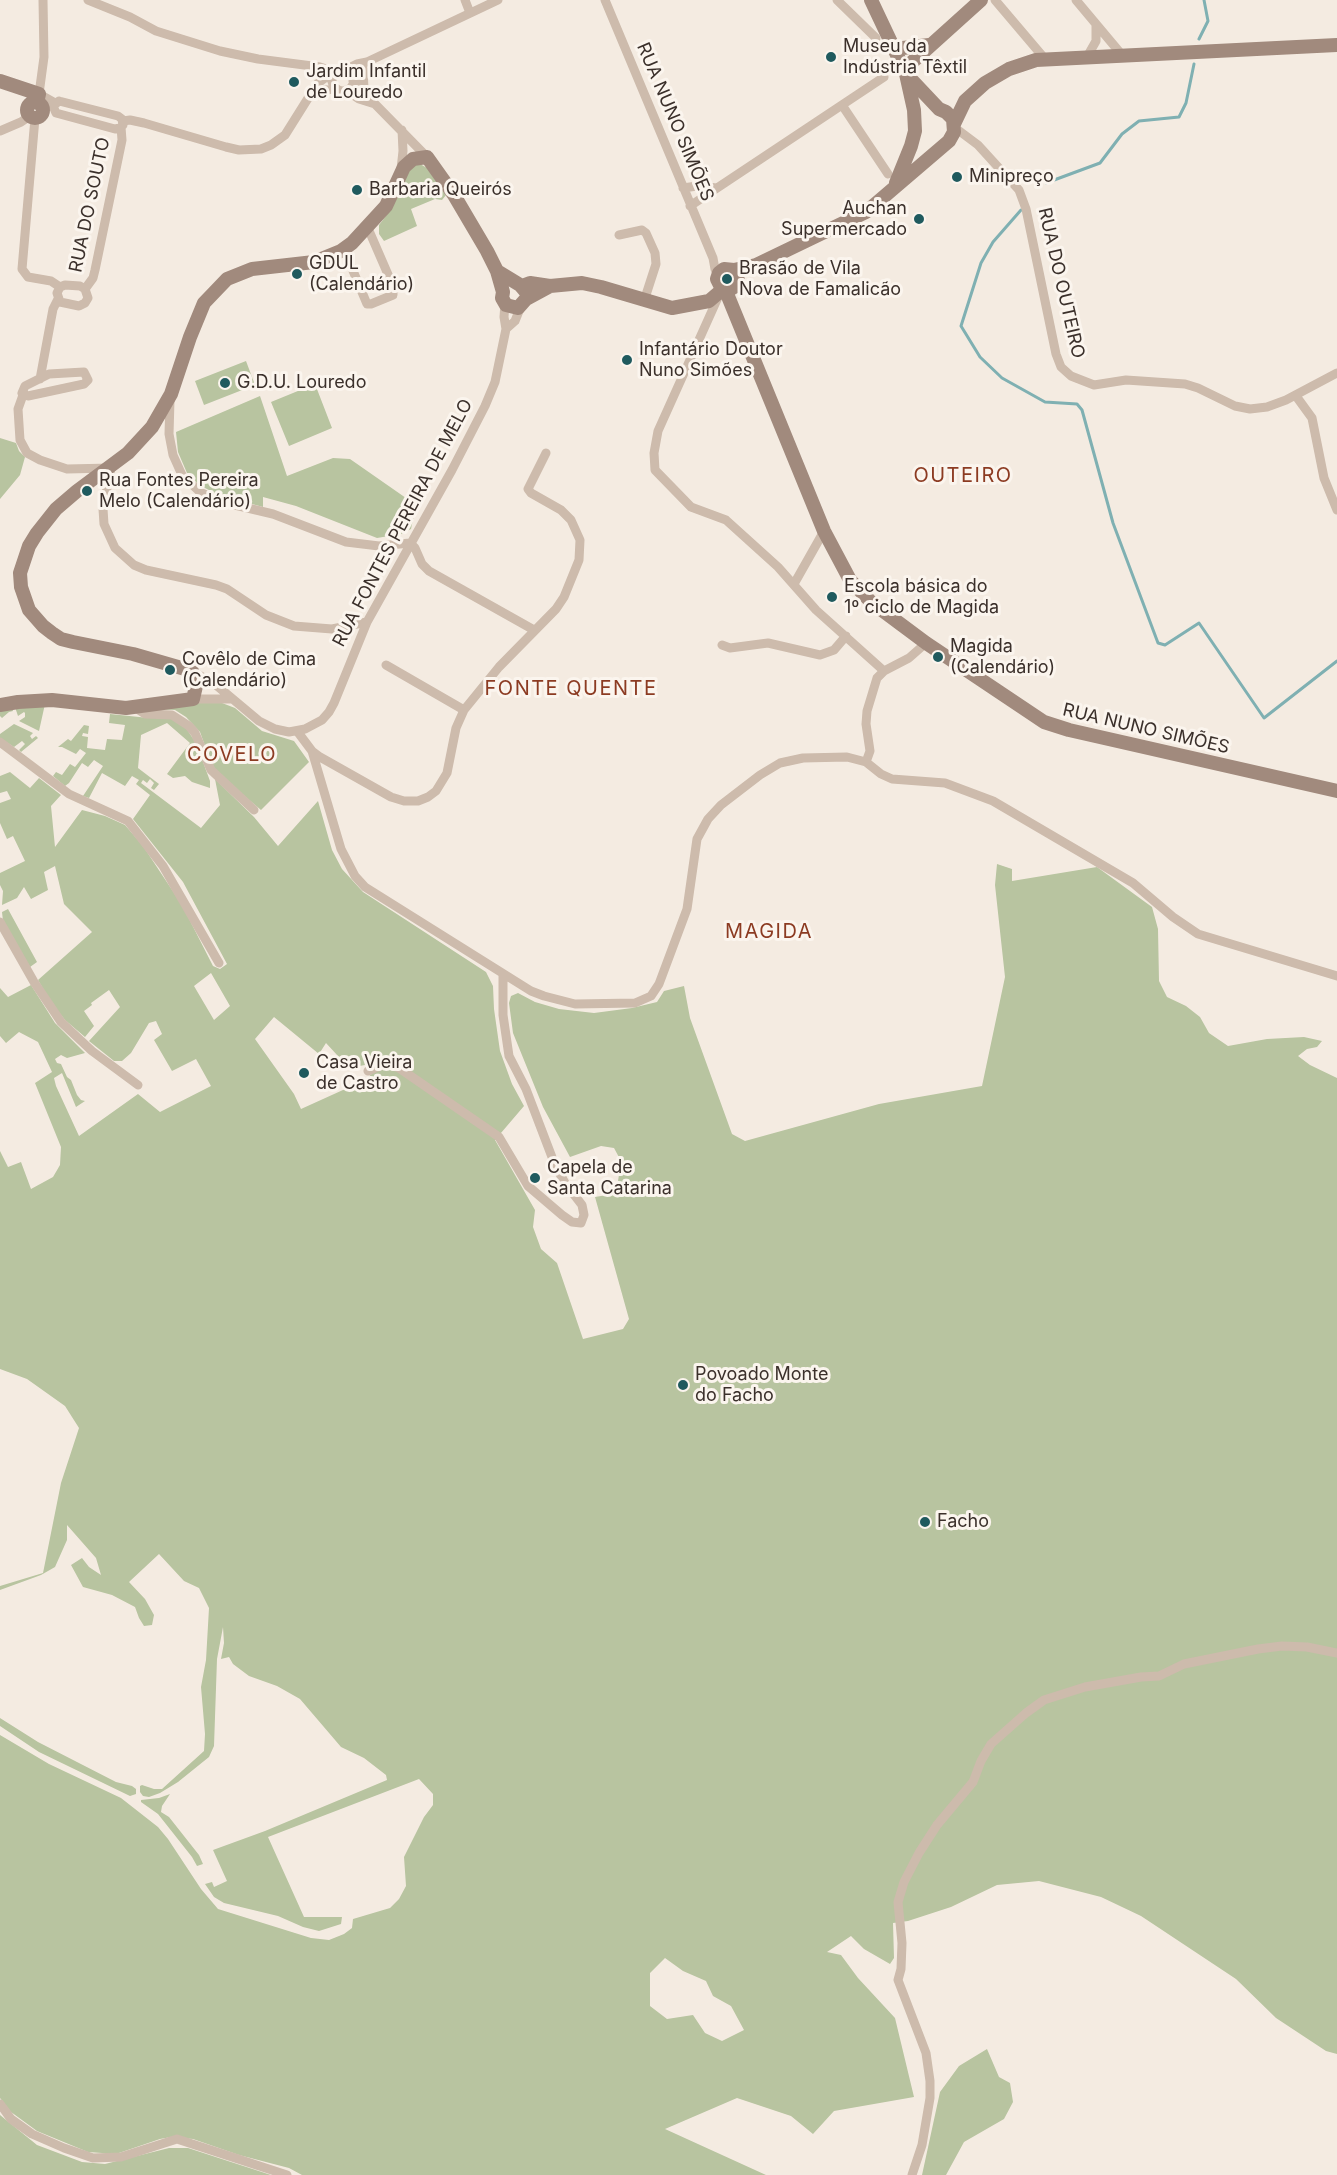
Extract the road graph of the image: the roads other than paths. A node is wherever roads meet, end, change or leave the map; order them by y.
1 (44, 0) edge
2 (88, 0) edge
3 (465, 0) edge
4 (498, 0) edge
5 (605, 0) edge
6 (837, 0) edge
7 (871, 0) edge
8 (981, 0) edge
9 (995, 0) edge
10 (1076, 0) edge
11 (470, 13) junction
12 (1096, 24) junction
13 (876, 39) dead end
14 (929, 45) junction
15 (1337, 45) edge
16 (894, 49) junction
17 (1122, 55) junction
18 (1087, 57) junction
19 (1045, 59) junction
20 (365, 65) junction
21 (313, 66) junction
22 (904, 71) junction
23 (338, 73) junction
24 (884, 77) dead end
25 (353, 79) junction
26 (0, 81) edge
27 (315, 86) junction
28 (336, 88) junction
29 (346, 90) junction
30 (365, 91) junction
31 (964, 101) junction
32 (375, 104) junction
33 (842, 105) junction
34 (42, 108) junction
35 (941, 109) junction
36 (122, 124) junction
37 (954, 126) junction
38 (915, 127) junction
39 (402, 130) junction
40 (0, 131) edge
41 (946, 144) junction
42 (978, 145) junction
43 (427, 157) junction
44 (400, 171) junction
45 (888, 174) dead end
46 (683, 188) junction
47 (717, 188) junction
48 (894, 188) junction
49 (690, 206) junction
50 (367, 226) junction
51 (619, 235) dead end
52 (351, 266) dead end
53 (497, 271) junction
54 (60, 287) junction
55 (725, 288) junction
56 (86, 289) junction
57 (522, 294) junction
58 (504, 298) junction
59 (58, 299) junction
60 (644, 301) junction
61 (691, 304) junction
62 (506, 329) junction
63 (1337, 373) edge
64 (99, 374) dead end
65 (88, 377) junction
66 (39, 379) junction
67 (41, 393) junction
68 (171, 394) junction
69 (23, 395) junction
70 (1296, 396) junction
71 (546, 453) dead end
72 (111, 468) junction
73 (1337, 510) edge
74 (824, 531) junction
75 (410, 543) junction
76 (794, 584) junction
77 (367, 622) junction
78 (534, 630) junction
79 (846, 636) junction
80 (926, 643) junction
81 (722, 645) dead end
82 (386, 665) dead end
83 (192, 671) junction
84 (884, 671) junction
85 (193, 699) junction
86 (231, 699) junction
87 (0, 705) edge
88 (134, 707) junction
89 (464, 710) junction
90 (297, 731) junction
91 (0, 742) edge
92 (312, 751) junction
93 (866, 762) junction
94 (1337, 790) edge
95 (254, 810) dead end
96 (0, 922) edge
97 (219, 963) dead end
98 (503, 975) junction
99 (1337, 976) edge
100 (368, 1071) dead end
101 (138, 1085) dead end
102 (1337, 1653) edge
103 (0, 2104) edge
104 (286, 2175) edge
105 (912, 2175) edge

1 - 34 street
2 - 21 street
3 - 11 street
4 - 11 street
5 - 46 street, RUA NUNO SIMÕES
6 - 13 street
7 - 16 street
8 - 14 street
9 - 19 street
10 - 12 street
11 - 20 street
12 - 17 street
12 - 18 street
14 - 16 street
14 - 22 street
15 - 17 street
16 - 22 street
17 - 18 street
18 - 19 street
19 - 31 street
20 - 23 street
20 - 25 street
20 - 30 street
21 - 23 street
21 - 27 street
22 - 35 street
22 - 38 street
23 - 25 street, RUA FONTES PEREIRA DE MELO
23 - 27 street
23 - 28 street
24 - 33 street
25 - 29 street
25 - 30 street, RUA FONTES PEREIRA DE MELO
26 - 34 street
27 - 28 street, RUA FONTES PEREIRA DE MELO
27 - 36 street
28 - 29 street, RUA FONTES PEREIRA DE MELO
29 - 32 street, RUA FONTES PEREIRA DE MELO
30 - 32 street, RUA FONTES PEREIRA DE MELO
31 - 35 street
31 - 37 street
32 - 39 street, RUA FONTES PEREIRA DE MELO
33 - 45 street
33 - 47 street
34 - 36 street
34 - 40 street
34 - 54 street
35 - 37 street
35 - 38 street
36 - 56 street, RUA DO SOUTO
37 - 41 street
37 - 42 street, RUA DO OUTEIRO
38 - 41 street
38 - 48 street
39 - 43 street, RUA FONTES PEREIRA DE MELO
39 - 44 street
41 - 42 street
41 - 48 street
42 - 70 street, RUA DO OUTEIRO
43 - 44 street
43 - 53 street, RUA FONTES PEREIRA DE MELO
44 - 50 street
46 - 47 street
46 - 49 street, RUA NUNO SIMÕES
47 - 49 street
48 - 55 street
49 - 55 street, RUA NUNO SIMÕES
50 - 52 street
50 - 68 street
51 - 60 street
53 - 57 street, RUA FONTES PEREIRA DE MELO
53 - 58 street, RUA FONTES PEREIRA DE MELO
54 - 56 street, RUA DO SOUTO
54 - 59 street, RUA DO SOUTO
55 - 61 street
55 - 61 street
55 - 74 street, RUA NUNO SIMÕES
55 - 76 street
56 - 59 street, RUA DO SOUTO
57 - 58 street
57 - 58 street
57 - 60 street
57 - 62 street, RUA FONTES PEREIRA DE MELO
58 - 62 street, RUA FONTES PEREIRA DE MELO
59 - 66 street, RUA DO SOUTO
60 - 61 street
62 - 75 street, RUA FONTES PEREIRA DE MELO
63 - 70 street, RUA DO OUTEIRO
64 - 65 street
65 - 66 street
65 - 67 street
66 - 67 street, RUA DO SOUTO
66 - 69 street
67 - 69 street
68 - 72 street
68 - 75 street
69 - 72 street
70 - 73 street
71 - 78 street
72 - 77 street
72 - 83 street
74 - 76 street
74 - 80 street, RUA NUNO SIMÕES
75 - 77 street, RUA FONTES PEREIRA DE MELO
75 - 78 street
76 - 79 street
77 - 90 street, RUA FONTES PEREIRA DE MELO
78 - 89 street
79 - 81 street
79 - 84 street
80 - 84 street
80 - 94 street, RUA NUNO SIMÕES
82 - 89 street
83 - 85 street
83 - 86 street
84 - 93 street
85 - 86 street
85 - 88 street
86 - 90 street
87 - 88 street
88 - 95 street
89 - 92 street
90 - 92 street
91 - 97 street
92 - 98 street
93 - 98 street
93 - 99 street
96 - 101 street
98 - 100 street
102 - 105 street
103 - 104 street

